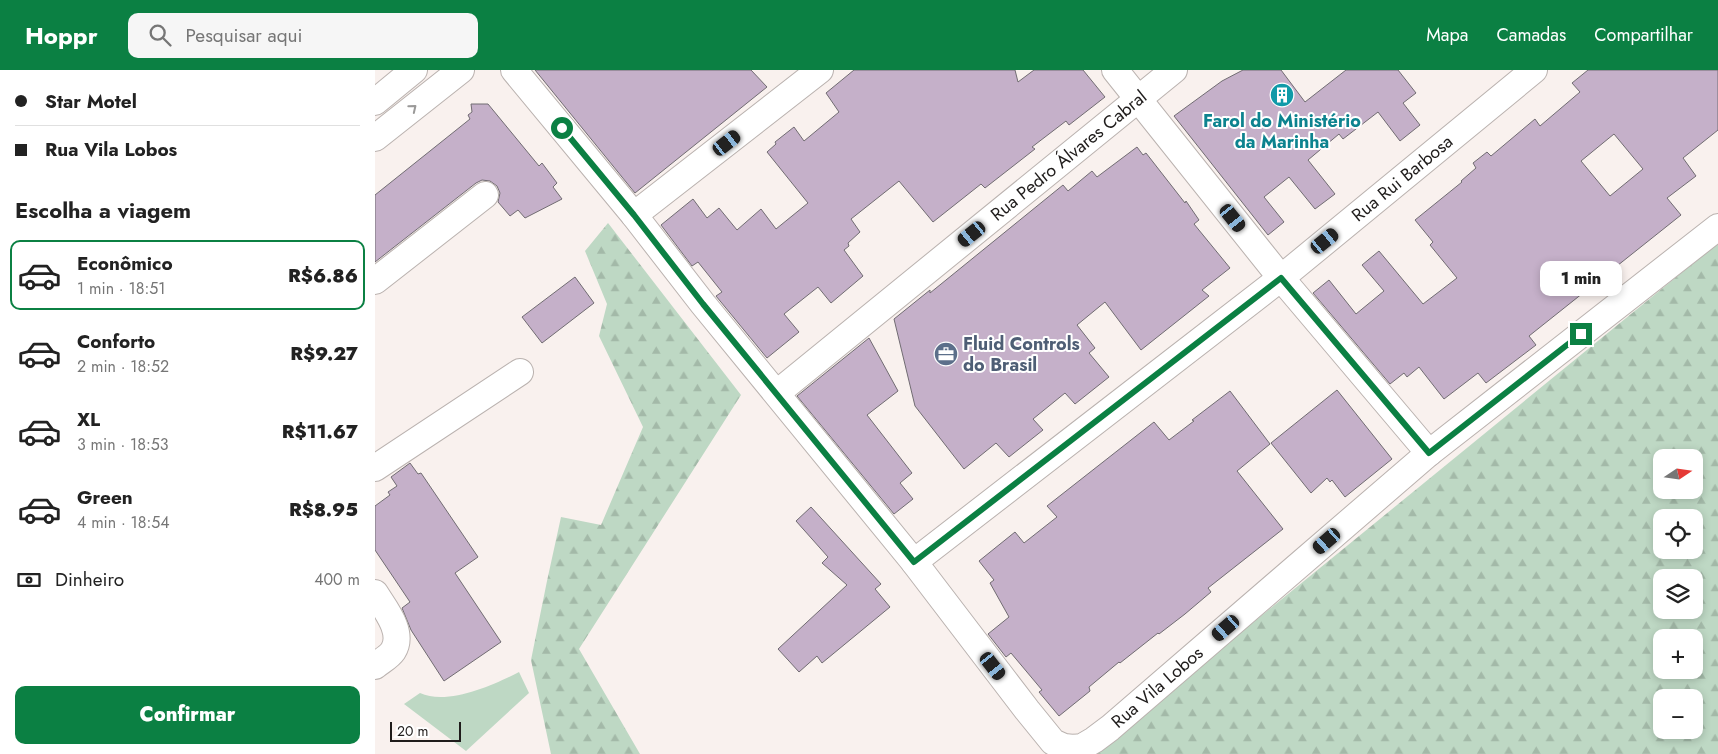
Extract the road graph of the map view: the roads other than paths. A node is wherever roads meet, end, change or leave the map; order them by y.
1 (414, 70) edge
2 (514, 70) edge
3 (820, 70) edge
4 (1115, 70) edge
5 (1175, 70) edge
6 (1534, 70) edge
7 (455, 73) edge
8 (1138, 100) junction
9 (375, 102) edge
10 (375, 138) edge
11 (485, 195) dead end
12 (634, 215) junction
13 (1718, 227) edge
14 (1281, 278) junction
15 (375, 281) edge
16 (520, 372) dead end
17 (777, 393) junction
18 (1429, 453) junction
19 (375, 468) edge
20 (914, 562) junction
21 (375, 593) edge
22 (375, 666) edge

1 - 9 street
2 - 12 street
3 - 12 street
4 - 8 street
5 - 8 street, Rua Pedro Álvares Cabral
6 - 14 street, Rua Rui Barbosa
10 -> 7 street
8 - 14 street
8 - 17 street, Rua Pedro Álvares Cabral
11 - 15 street
12 - 17 street
13 - 18 street, Rua Vila Lobos
14 - 18 street
14 - 20 street, Rua Rui Barbosa
16 - 19 street
17 - 20 street
18 - 20 street, Rua Vila Lobos
21 - 22 street

